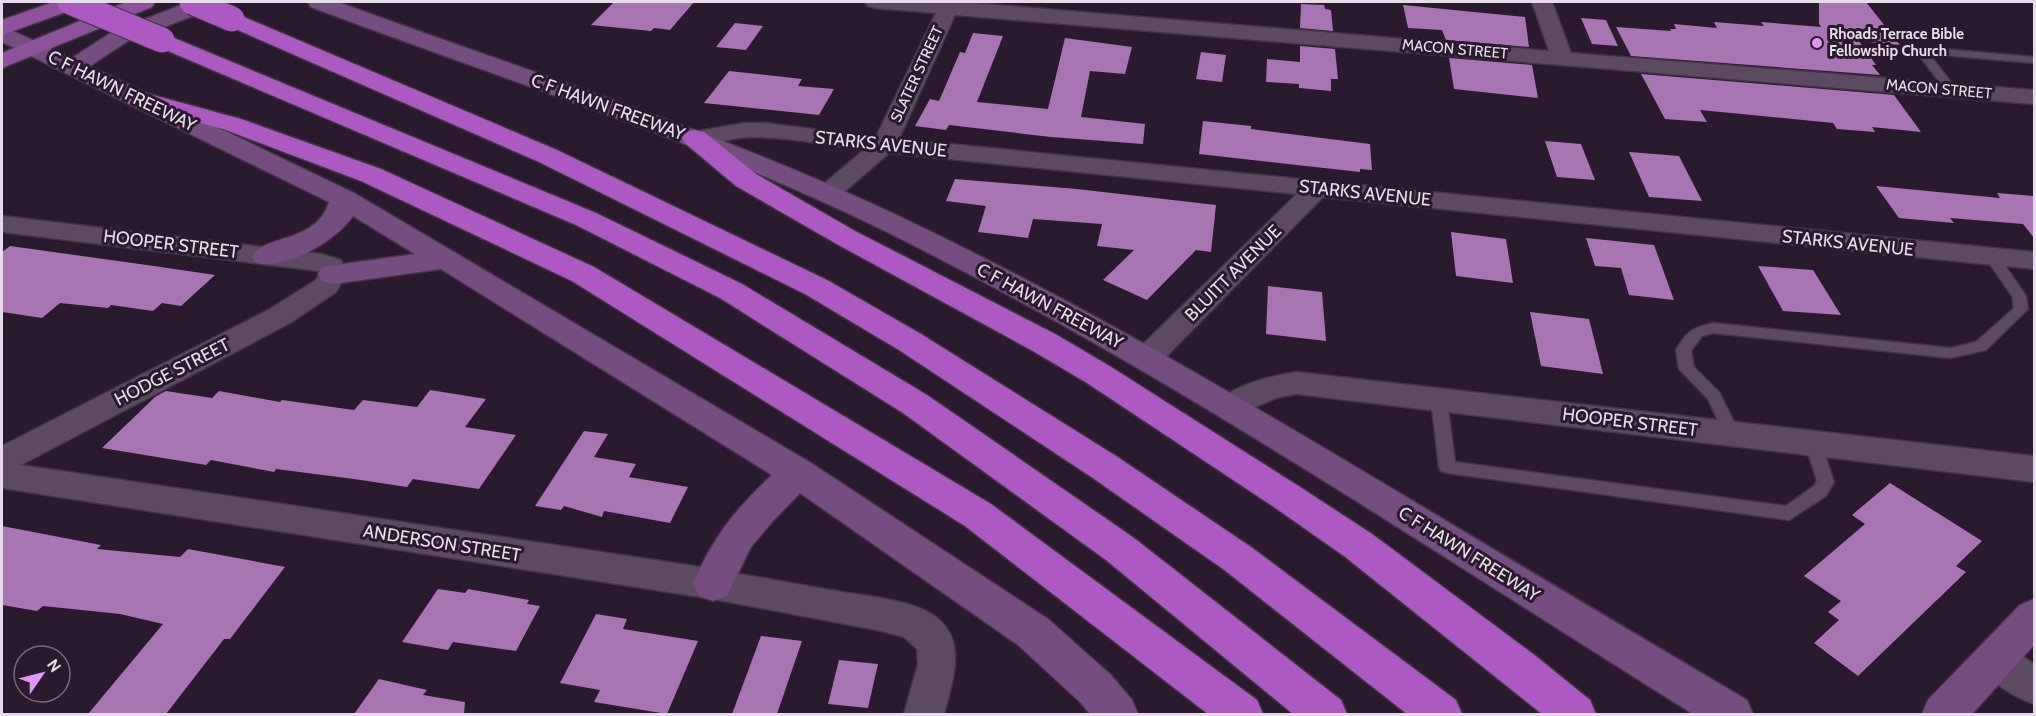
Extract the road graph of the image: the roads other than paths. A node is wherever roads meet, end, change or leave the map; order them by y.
1 (71, 2) edge
2 (144, 2) edge
3 (192, 2) edge
4 (319, 2) edge
5 (875, 2) edge
6 (1542, 2) edge
7 (950, 5) edge
8 (220, 10) edge
9 (2, 28) edge
10 (2, 33) edge
11 (34, 48) junction
12 (1562, 58) junction
13 (2034, 60) edge
14 (2, 61) edge
15 (74, 68) junction
16 (1953, 91) junction
17 (2034, 98) edge
18 (138, 99) junction
19 (695, 138) junction
20 (884, 145) junction
21 (1318, 188) junction
22 (828, 193) junction
23 (344, 199) junction
24 (2, 224) edge
25 (267, 256) junction
26 (1992, 257) junction
27 (447, 259) junction
28 (2034, 261) edge
29 (327, 282) junction
30 (1147, 358) junction
31 (1439, 400) junction
32 (1231, 407) junction
33 (1732, 434) junction
34 (1813, 443) junction
35 (2, 460) edge
36 (2034, 469) edge
37 (798, 473) junction
38 (2, 475) edge
39 (713, 584) junction
40 (2034, 617) edge
41 (1995, 659) junction
42 (2034, 686) edge
43 (924, 714) edge
44 (1116, 714) edge
45 (1241, 714) edge
46 (1324, 714) edge
47 (1440, 714) edge
48 (1574, 714) edge
49 (1731, 714) edge
50 (1944, 714) edge

1 - 9 main road
1 - 46 highway, bridge
2 - 11 main road
3 - 8 highway, bridge
4 - 19 main road, C F HAWN FREEWAY
5 - 7 street, MACON STREET
6 - 12 street
7 - 12 street, MACON STREET
7 - 20 street, SLATER STREET
8 - 15 main road
8 - 47 highway
10 - 11 main road, C F HAWN FREEWAY
11 - 14 main road
11 - 15 main road, C F HAWN FREEWAY
12 - 16 street, MACON STREET
13 - 16 lane
15 - 18 main road, C F HAWN FREEWAY
16 - 17 street, MACON STREET
18 - 23 main road, C F HAWN FREEWAY
18 - 45 highway
19 - 20 street, STARKS AVENUE
19 - 22 main road, C F HAWN FREEWAY
19 - 48 highway
20 - 21 street, STARKS AVENUE
20 - 22 street, SLATER STREET
21 - 26 street, STARKS AVENUE
21 - 30 street, BLUITT AVENUE
22 - 30 main road, C F HAWN FREEWAY
23 - 25 main road
23 - 27 main road, C F HAWN FREEWAY
24 - 25 street, HOOPER STREET
25 - 29 street, HOOPER STREET
26 - 28 street, STARKS AVENUE
26 - 33 lane
27 - 29 main road
27 - 37 main road, C F HAWN FREEWAY
29 - 35 street, HODGE STREET
30 - 32 main road, C F HAWN FREEWAY
31 - 32 street, HOOPER STREET
31 - 33 street, HOOPER STREET
31 - 34 lane
32 - 49 main road, C F HAWN FREEWAY
33 - 34 street, HOOPER STREET
34 - 36 street, HOOPER STREET
37 - 39 main road
37 - 44 main road, C F HAWN FREEWAY
38 - 39 street, ANDERSON STREET
39 - 43 street, ANDERSON STREET
40 - 41 main road
41 - 42 street
41 - 50 main road

